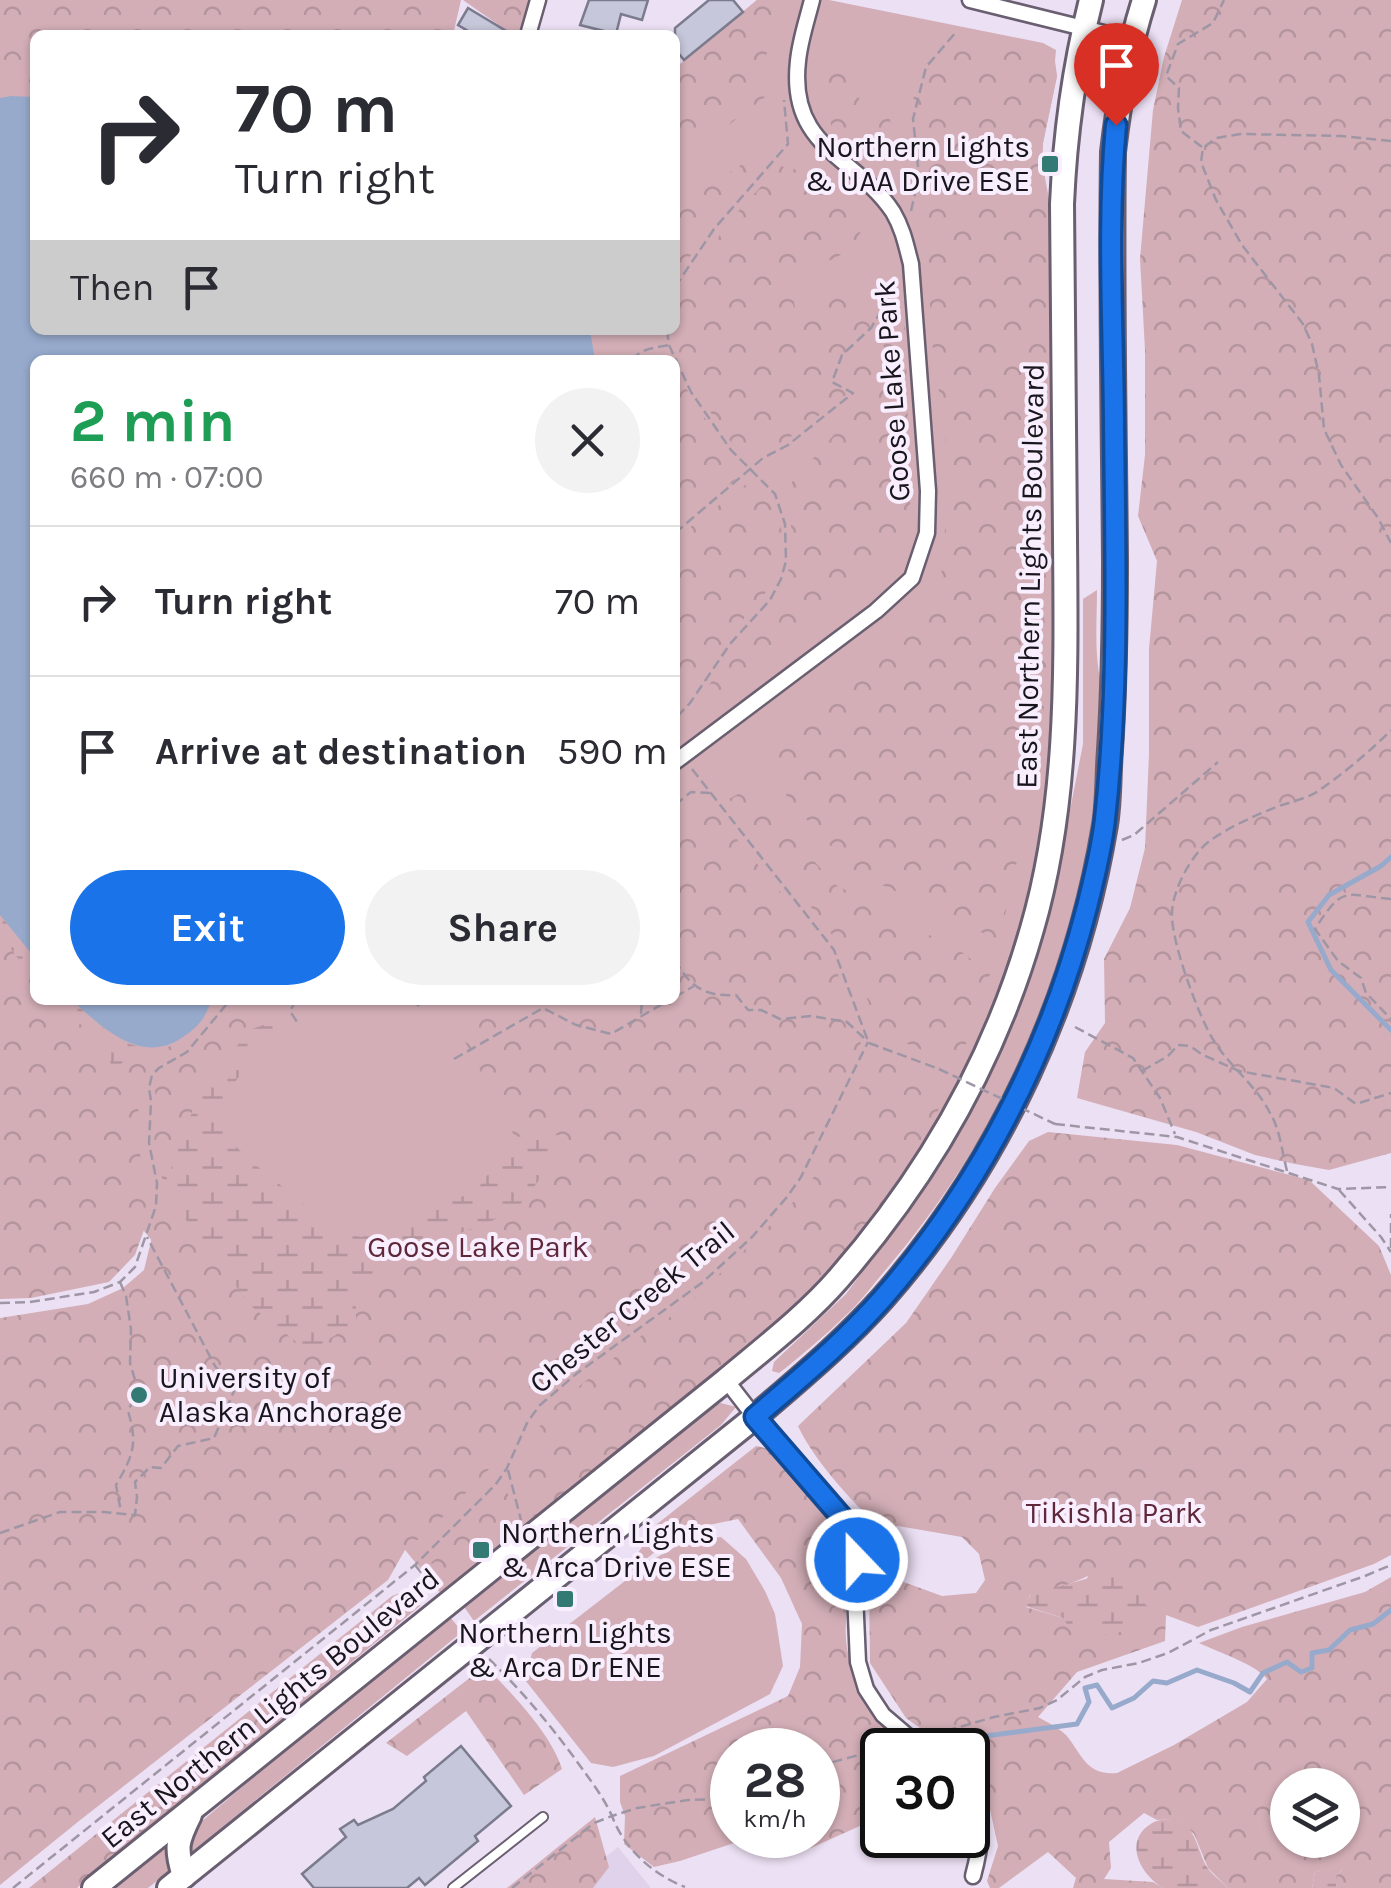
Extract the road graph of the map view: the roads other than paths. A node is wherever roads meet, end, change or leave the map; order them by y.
1 (538, 0) edge
2 (812, 0) edge
3 (970, 0) edge
4 (1091, 0) edge
5 (1144, 0) edge
6 (1085, 26) junction
7 (529, 30) edge
8 (1132, 40) junction
9 (680, 758) edge
10 (726, 1380) junction
11 (755, 1417) junction
12 (898, 1728) edge
13 (193, 1808) junction
14 (543, 1817) dead end
15 (978, 1858) edge
16 (974, 1876) dead end
17 (182, 1884) edge
18 (94, 1888) edge
19 (453, 1888) edge

1 - 7 street
2 - 9 street, Goose Lake Park
3 - 6 street
4 - 6 main road, East Northern Lights Boulevard
5 - 8 main road
6 - 8 street
6 - 10 main road, East Northern Lights Boulevard
8 - 11 main road
10 - 11 street
10 - 13 main road, East Northern Lights Boulevard
11 - 12 street
11 - 17 main road
13 - 17 main road
13 - 18 main road, East Northern Lights Boulevard
14 - 19 lane
15 - 16 street

